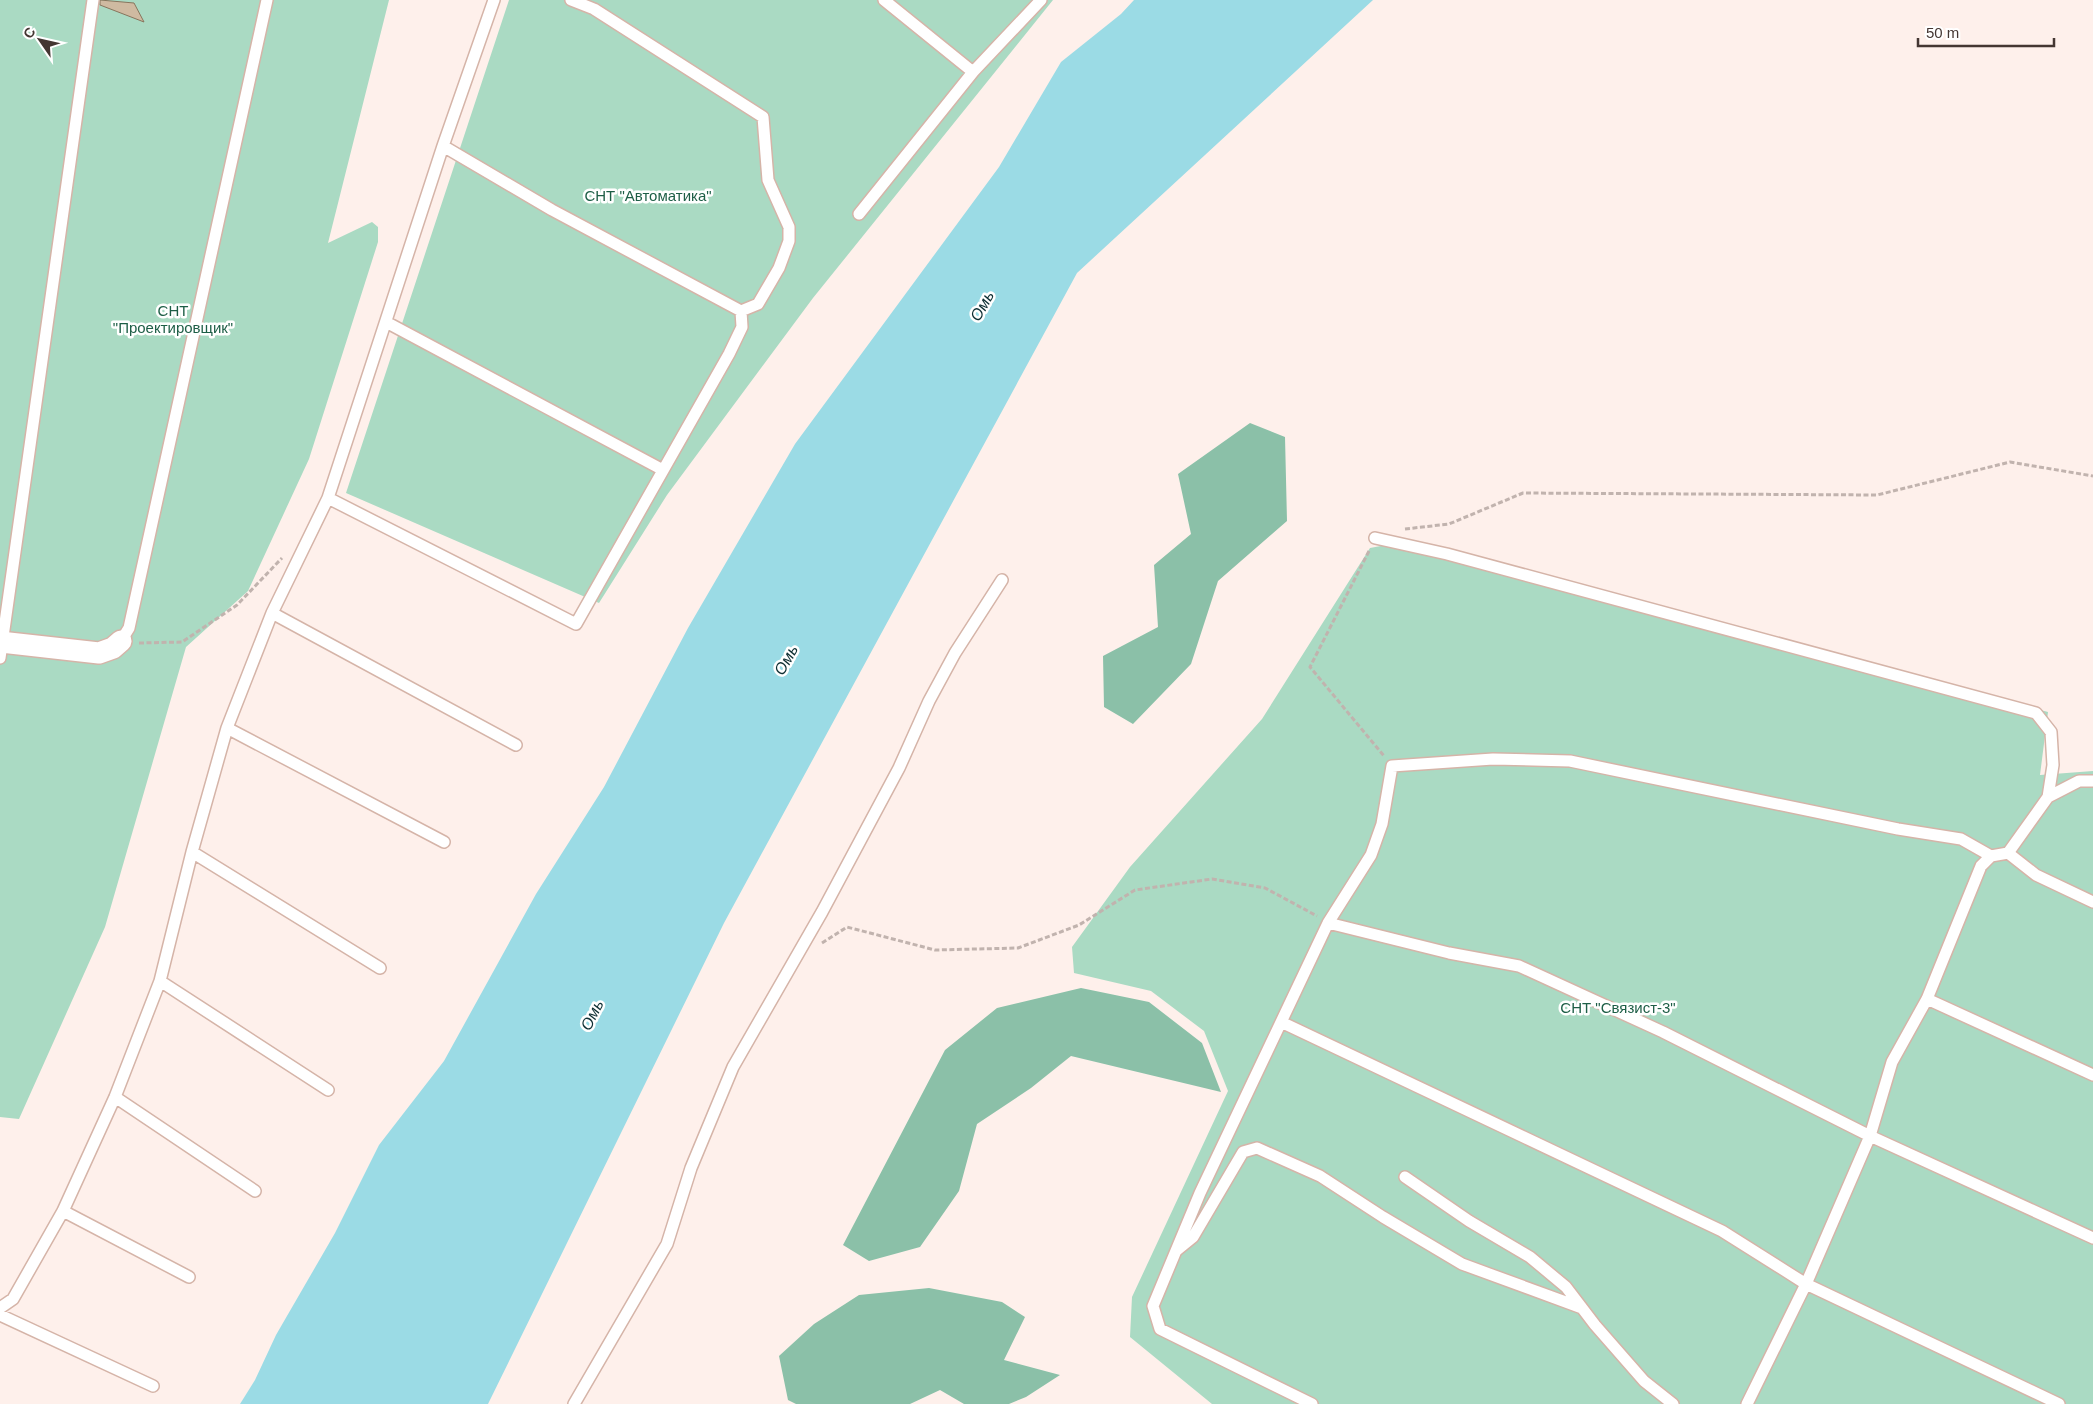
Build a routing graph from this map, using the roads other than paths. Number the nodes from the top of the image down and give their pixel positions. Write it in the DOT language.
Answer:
graph roads {
  1 [pos="94,0"];
  2 [pos="267,0"];
  3 [pos="494,0"];
  4 [pos="571,0"];
  5 [pos="884,0"];
  6 [pos="1040,0"];
  7 [pos="974,72"];
  8 [pos="443,146"];
  9 [pos="859,214"];
  10 [pos="741,311"];
  11 [pos="386,322"];
  12 [pos="663,470"];
  13 [pos="328,498"];
  14 [pos="1375,538"];
  15 [pos="1002,580"];
  16 [pos="272,613"];
  17 [pos="121,641"];
  18 [pos="1,647"];
  19 [pos="227,728"];
  20 [pos="516,745"];
  21 [pos="2093,781"];
  22 [pos="2048,797"];
  23 [pos="444,842"];
  24 [pos="192,852"];
  25 [pos="2008,853"];
  26 [pos="1991,856"];
  27 [pos="2093,902"];
  28 [pos="1328,923"];
  29 [pos="380,968"];
  30 [pos="160,982"];
  31 [pos="1927,999"];
  32 [pos="1281,1022"];
  33 [pos="2093,1074"];
  34 [pos="328,1090"];
  35 [pos="115,1097"];
  36 [pos="1870,1136"];
  37 [pos="1405,1177"];
  38 [pos="255,1191"];
  39 [pos="63,1211"];
  40 [pos="2093,1238"];
  41 [pos="1176,1251"];
  42 [pos="189,1277"];
  43 [pos="1806,1284"];
  44 [pos="0,1308"];
  45 [pos="1582,1308"];
  46 [pos="0,1316"];
  47 [pos="153,1386"];
  48 [pos="574,1404"];
  49 [pos="1312,1404"];
  50 [pos="1673,1404"];
  51 [pos="1746,1404"];
  52 [pos="2059,1404"];
  1 -- 18 [label="lane"];
  2 -- 17 [label="lane"];
  3 -- 8 [label="lane"];
  4 -- 10 [label="lane"];
  5 -- 7 [label="lane"];
  6 -- 7 [label="lane"];
  7 -- 9 [label="lane"];
  8 -- 10 [label="lane"];
  8 -- 11 [label="lane"];
  10 -- 12 [label="lane"];
  11 -- 12 [label="lane"];
  11 -- 13 [label="lane"];
  12 -- 13 [label="lane"];
  13 -- 16 [label="lane"];
  14 -- 22 [label="lane"];
  15 -- 48 [label="lane"];
  16 -- 19 [label="lane"];
  16 -- 20 [label="lane"];
  17 -- 18 [label="street"];
  19 -- 23 [label="lane"];
  19 -- 24 [label="lane"];
  21 -- 22 [label="lane"];
  22 -- 25 [label="lane"];
  24 -- 29 [label="lane"];
  24 -- 30 [label="lane"];
  25 -- 26 [label="lane"];
  25 -- 27 [label="lane"];
  26 -- 28 [label="lane"];
  26 -- 31 [label="lane"];
  28 -- 32 [label="lane"];
  28 -- 36 [label="lane"];
  30 -- 34 [label="lane"];
  30 -- 35 [label="lane"];
  31 -- 33 [label="lane"];
  31 -- 36 [label="lane"];
  32 -- 41 [label="lane"];
  32 -- 43 [label="lane"];
  35 -- 38 [label="lane"];
  35 -- 39 [label="lane"];
  36 -- 40 [label="lane"];
  36 -- 43 [label="lane"];
  37 -- 45 [label="lane"];
  39 -- 42 [label="lane"];
  39 -- 44 [label="lane"];
  41 -- 45 [label="lane"];
  41 -- 49 [label="lane"];
  43 -- 51 [label="lane"];
  43 -- 52 [label="lane"];
  45 -- 50 [label="lane"];
  46 -- 47 [label="lane"];
}
